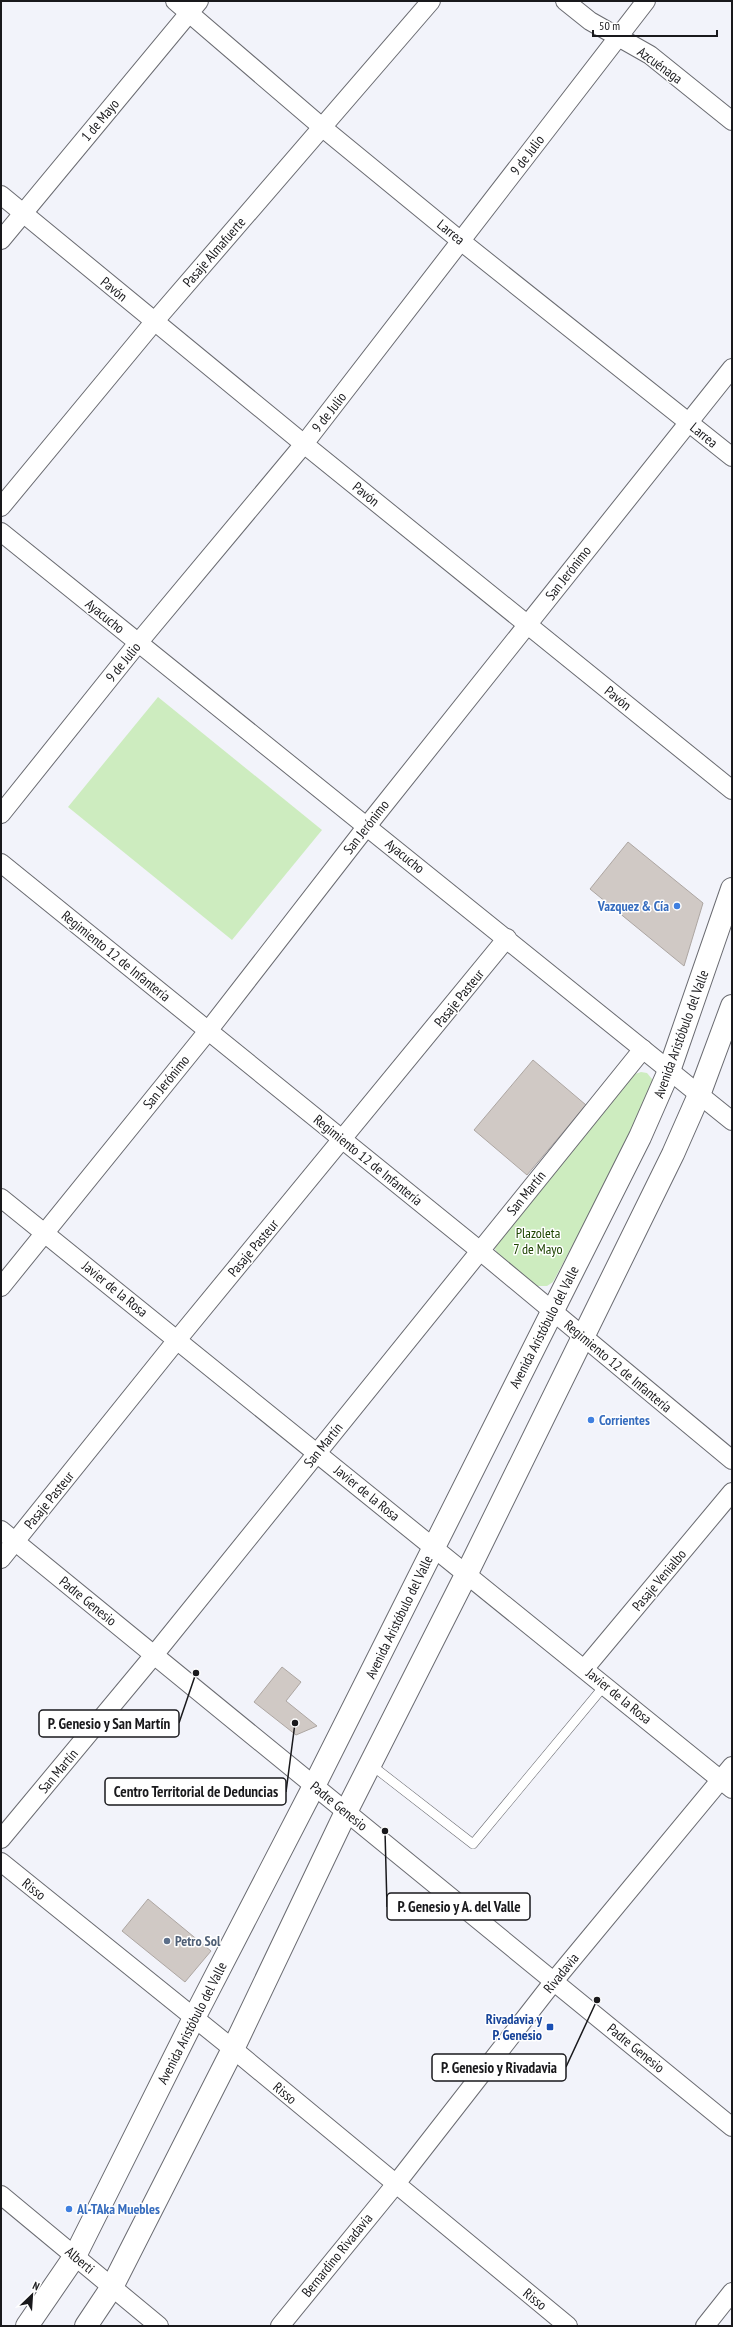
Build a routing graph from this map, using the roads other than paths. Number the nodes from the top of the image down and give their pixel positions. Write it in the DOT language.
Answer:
graph roads {
  1 [pos="175,1"];
  2 [pos="431,1"];
  3 [pos="565,1"];
  4 [pos="646,1"];
  5 [pos="194,7"];
  6 [pos="616,37"];
  7 [pos="732,121"];
  8 [pos="323,128"];
  9 [pos="1,195"];
  10 [pos="22,214"];
  11 [pos="1,240"];
  12 [pos="462,242"];
  13 [pos="154,322"];
  14 [pos="732,368"];
  15 [pos="688,422"];
  16 [pos="304,444"];
  17 [pos="732,457"];
  18 [pos="1,507"];
  19 [pos="1,532"];
  20 [pos="527,625"];
  21 [pos="138,643"];
  22 [pos="732,790"];
  23 [pos="1,814"];
  24 [pos="368,826"];
  25 [pos="1,863"];
  26 [pos="732,889"];
  27 [pos="507,938"];
  28 [pos="732,1006"];
  29 [pos="208,1031"];
  30 [pos="643,1049"];
  31 [pos="669,1071"];
  32 [pos="699,1095"];
  33 [pos="732,1122"];
  34 [pos="343,1140"];
  35 [pos="1,1198"];
  36 [pos="45,1233"];
  37 [pos="479,1250"];
  38 [pos="1,1287"];
  39 [pos="552,1311"];
  40 [pos="584,1337"];
  41 [pos="177,1340"];
  42 [pos="317,1453"];
  43 [pos="732,1460"];
  44 [pos="732,1492"];
  45 [pos="1,1530"];
  46 [pos="15,1542"];
  47 [pos="434,1547"];
  48 [pos="1,1559"];
  49 [pos="467,1573"];
  50 [pos="154,1655"];
  51 [pos="585,1668"];
  52 [pos="605,1685"];
  53 [pos="370,1764"];
  54 [pos="728,1778"];
  55 [pos="314,1786"];
  56 [pos="346,1812"];
  57 [pos="1,1839"];
  58 [pos="1,1862"];
  59 [pos="554,1981"];
  60 [pos="194,2018"];
  61 [pos="233,2049"];
  62 [pos="732,2127"];
  63 [pos="395,2184"];
  64 [pos="1,2195"];
  65 [pos="75,2256"];
  66 [pos="112,2287"];
  67 [pos="732,2292"];
  68 [pos="27,2326"];
  69 [pos="86,2326"];
  70 [pos="159,2326"];
  71 [pos="280,2326"];
  72 [pos="568,2326"];
  73 [pos="705,2326"];
  1 -- 5 [label="street, Larrea"];
  2 -- 8 [label="street, Pasaje Almafuerte"];
  3 -- 6 [label="street, Azcuénaga"];
  4 -- 6 [label="street, 9 de Julio"];
  5 -- 8 [label="street, Larrea"];
  5 -- 10 [label="street, 1 de Mayo"];
  6 -- 7 [label="street, Azcuénaga"];
  6 -- 12 [label="street, 9 de Julio"];
  8 -- 12 [label="street, Larrea"];
  8 -- 13 [label="street, Pasaje Almafuerte"];
  9 -- 10 [label="street, Pavón"];
  10 -- 11 [label="street, 1 de Mayo"];
  10 -- 13 [label="street, Pavón"];
  12 -- 15 [label="street, Larrea"];
  12 -- 16 [label="street, 9 de Julio"];
  13 -- 16 [label="street, Pavón"];
  13 -- 18 [label="street, Pasaje Almafuerte"];
  14 -- 15 [label="street, San Jerónimo"];
  15 -- 17 [label="street, Larrea"];
  15 -- 20 [label="street, San Jerónimo"];
  16 -- 20 [label="street, Pavón"];
  16 -- 21 [label="street, 9 de Julio"];
  19 -- 21 [label="street, Ayacucho"];
  20 -- 22 [label="street, Pavón"];
  20 -- 24 [label="street, San Jerónimo"];
  21 -- 23 [label="street, 9 de Julio"];
  21 -- 24 [label="street, Ayacucho"];
  24 -- 27 [label="street, Ayacucho"];
  24 -- 29 [label="street, San Jerónimo"];
  25 -- 29 [label="street, Regimiento 12 de Infantería"];
  26 -- 31 [label="main road, Avenida Aristóbulo del Valle"];
  27 -- 30 [label="street, Ayacucho"];
  27 -- 34 [label="street, Pasaje Pasteur"];
  28 -- 32 [label="main road"];
  29 -- 34 [label="street, Regimiento 12 de Infantería"];
  29 -- 36 [label="street, San Jerónimo"];
  30 -- 31 [label="street, Ayacucho"];
  30 -- 37 [label="street, San Martín"];
  31 -- 32 [label="street, Ayacucho"];
  31 -- 39 [label="main road, Avenida Aristóbulo del Valle"];
  32 -- 33 [label="street, Ayacucho"];
  32 -- 40 [label="main road"];
  34 -- 37 [label="street, Regimiento 12 de Infantería"];
  34 -- 41 [label="street, Pasaje Pasteur"];
  35 -- 36 [label="street, Javier de la Rosa"];
  36 -- 38 [label="street, San Jerónimo"];
  36 -- 41 [label="street, Javier de la Rosa"];
  37 -- 39 [label="street, Regimiento 12 de Infantería"];
  37 -- 42 [label="street, San Martín"];
  39 -- 40 [label="street, Regimiento 12 de Infantería"];
  39 -- 47 [label="main road, Avenida Aristóbulo del Valle"];
  40 -- 43 [label="street, Regimiento 12 de Infantería"];
  40 -- 49 [label="main road"];
  41 -- 42 [label="street, Javier de la Rosa"];
  41 -- 46 [label="street, Pasaje Pasteur"];
  42 -- 47 [label="street, Javier de la Rosa"];
  42 -- 50 [label="street, San Martín"];
  44 -- 51 [label="street, Pasaje Venialbo"];
  45 -- 46 [label="street, Padre Genesio"];
  46 -- 48 [label="street, Pasaje Pasteur"];
  46 -- 50 [label="street, Padre Genesio"];
  47 -- 49 [label="street, Javier de la Rosa"];
  47 -- 55 [label="main road, Avenida Aristóbulo del Valle"];
  49 -- 51 [label="street, Javier de la Rosa"];
  49 -- 53 [label="main road"];
  50 -- 55 [label="street, Padre Genesio"];
  50 -- 57 [label="street, San Martín"];
  51 -- 52 [label="street, Javier de la Rosa"];
  52 -- 53 [label="lane"];
  52 -- 54 [label="street, Javier de la Rosa"];
  53 -- 56 [label="main road"];
  54 -- 59 [label="street, Rivadavia"];
  55 -- 56 [label="street, Padre Genesio"];
  55 -- 60 [label="main road, Avenida Aristóbulo del Valle"];
  56 -- 59 [label="street, Padre Genesio"];
  56 -- 61 [label="main road"];
  58 -- 60 [label="street, Risso"];
  59 -- 62 [label="street, Padre Genesio"];
  59 -- 63 [label="street, Rivadavia"];
  60 -- 61 [label="street, Risso"];
  60 -- 65 [label="main road, Avenida Aristóbulo del Valle"];
  61 -- 63 [label="street, Risso"];
  61 -- 66 [label="main road"];
  63 -- 71 [label="street, Bernardino Rivadavia"];
  63 -- 72 [label="street, Risso"];
  64 -- 65 [label="street, Alberti"];
  65 -- 66 [label="street, Alberti"];
  65 -- 68 [label="main road, Avenida Aristóbulo del Valle"];
  66 -- 69 [label="main road"];
  66 -- 70 [label="street, Alberti"];
  67 -- 73 [label="street"];
}
